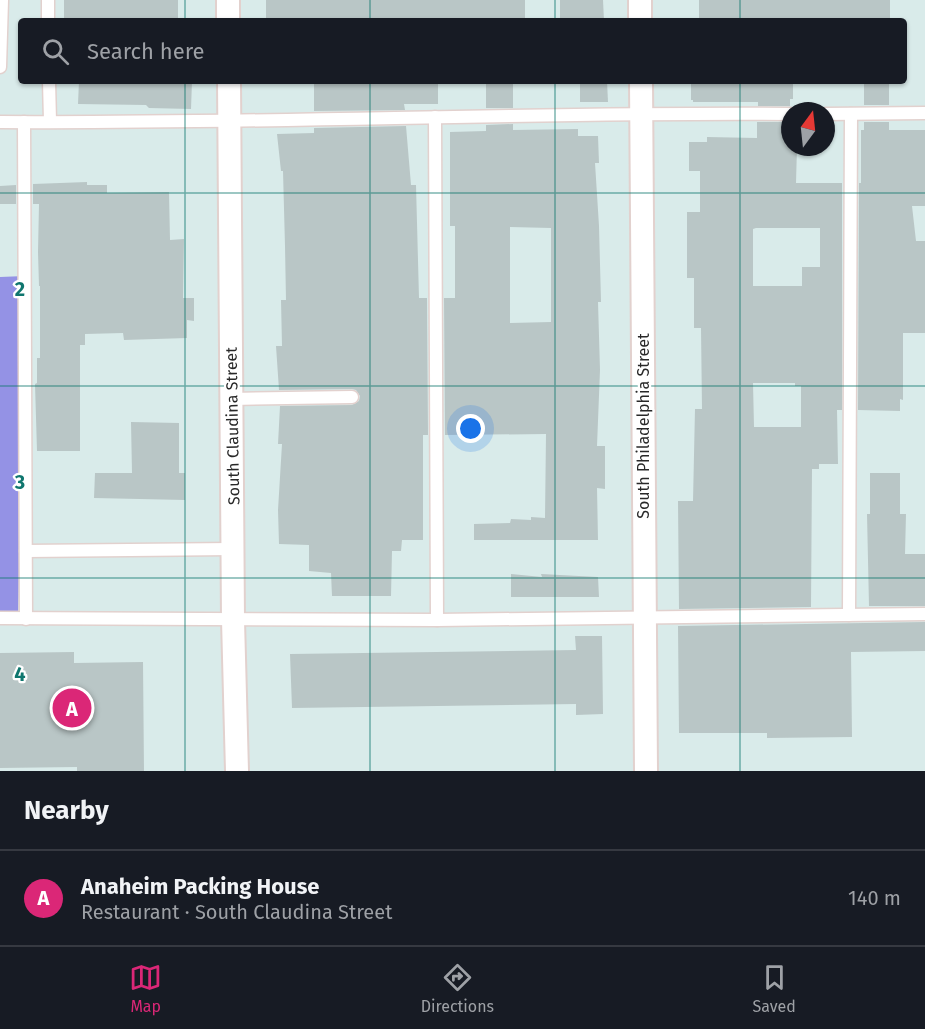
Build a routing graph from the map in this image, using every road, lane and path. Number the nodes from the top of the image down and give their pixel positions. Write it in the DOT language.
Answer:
graph roads {
  1 [pos="2,0"];
  2 [pos="48,0"];
  3 [pos="228,0"];
  4 [pos="640,0"];
  5 [pos="48,18"];
  6 [pos="228,18"];
  7 [pos="640,18"];
  8 [pos="0,67"];
  9 [pos="50,84"];
  10 [pos="229,84"];
  11 [pos="641,84"];
  12 [pos="641,113"];
  13 [pos="925,113"];
  14 [pos="781,114"];
  15 [pos="835,114"];
  16 [pos="851,114"];
  17 [pos="435,117"];
  18 [pos="230,121"];
  19 [pos="0,122"];
  20 [pos="24,122"];
  21 [pos="50,122"];
  22 [pos="352,398"];
  23 [pos="231,399"];
  24 [pos="233,549"];
  25 [pos="26,551"];
  26 [pos="925,614"];
  27 [pos="849,615"];
  28 [pos="0,618"];
  29 [pos="645,618"];
  30 [pos="26,619"];
  31 [pos="233,620"];
  32 [pos="437,620"];
  33 [pos="237,771"];
  34 [pos="646,771"];
  1 -- 8 [label="lane"];
  2 -- 5 [label="lane"];
  3 -- 6 [label="street"];
  4 -- 7 [label="street"];
  9 -- 21 [label="lane"];
  10 -- 18 [label="street, South Claudina Street"];
  11 -- 12 [label="street, South Philadelphia Street"];
  12 -- 14 [label="lane"];
  12 -- 17 [label="lane"];
  12 -- 29 [label="street, South Philadelphia Street"];
  13 -- 16 [label="lane"];
  15 -- 16 [label="lane"];
  16 -- 27 [label="lane"];
  17 -- 18 [label="lane"];
  17 -- 32 [label="lane"];
  18 -- 21 [label="lane"];
  18 -- 23 [label="street, South Claudina Street"];
  19 -- 20 [label="lane"];
  20 -- 21 [label="lane"];
  20 -- 25 [label="lane"];
  22 -- 23 [label="lane"];
  23 -- 24 [label="street, South Claudina Street"];
  24 -- 25 [label="lane"];
  24 -- 31 [label="street, South Claudina Street"];
  25 -- 30 [label="lane"];
  26 -- 27 [label="lane"];
  27 -- 29 [label="lane"];
  28 -- 30 [label="lane"];
  29 -- 32 [label="lane"];
  29 -- 34 [label="street, South Philadelphia Street"];
  30 -- 31 [label="lane"];
  31 -- 32 [label="lane"];
  31 -- 33 [label="street, South Claudina Street"];
}
